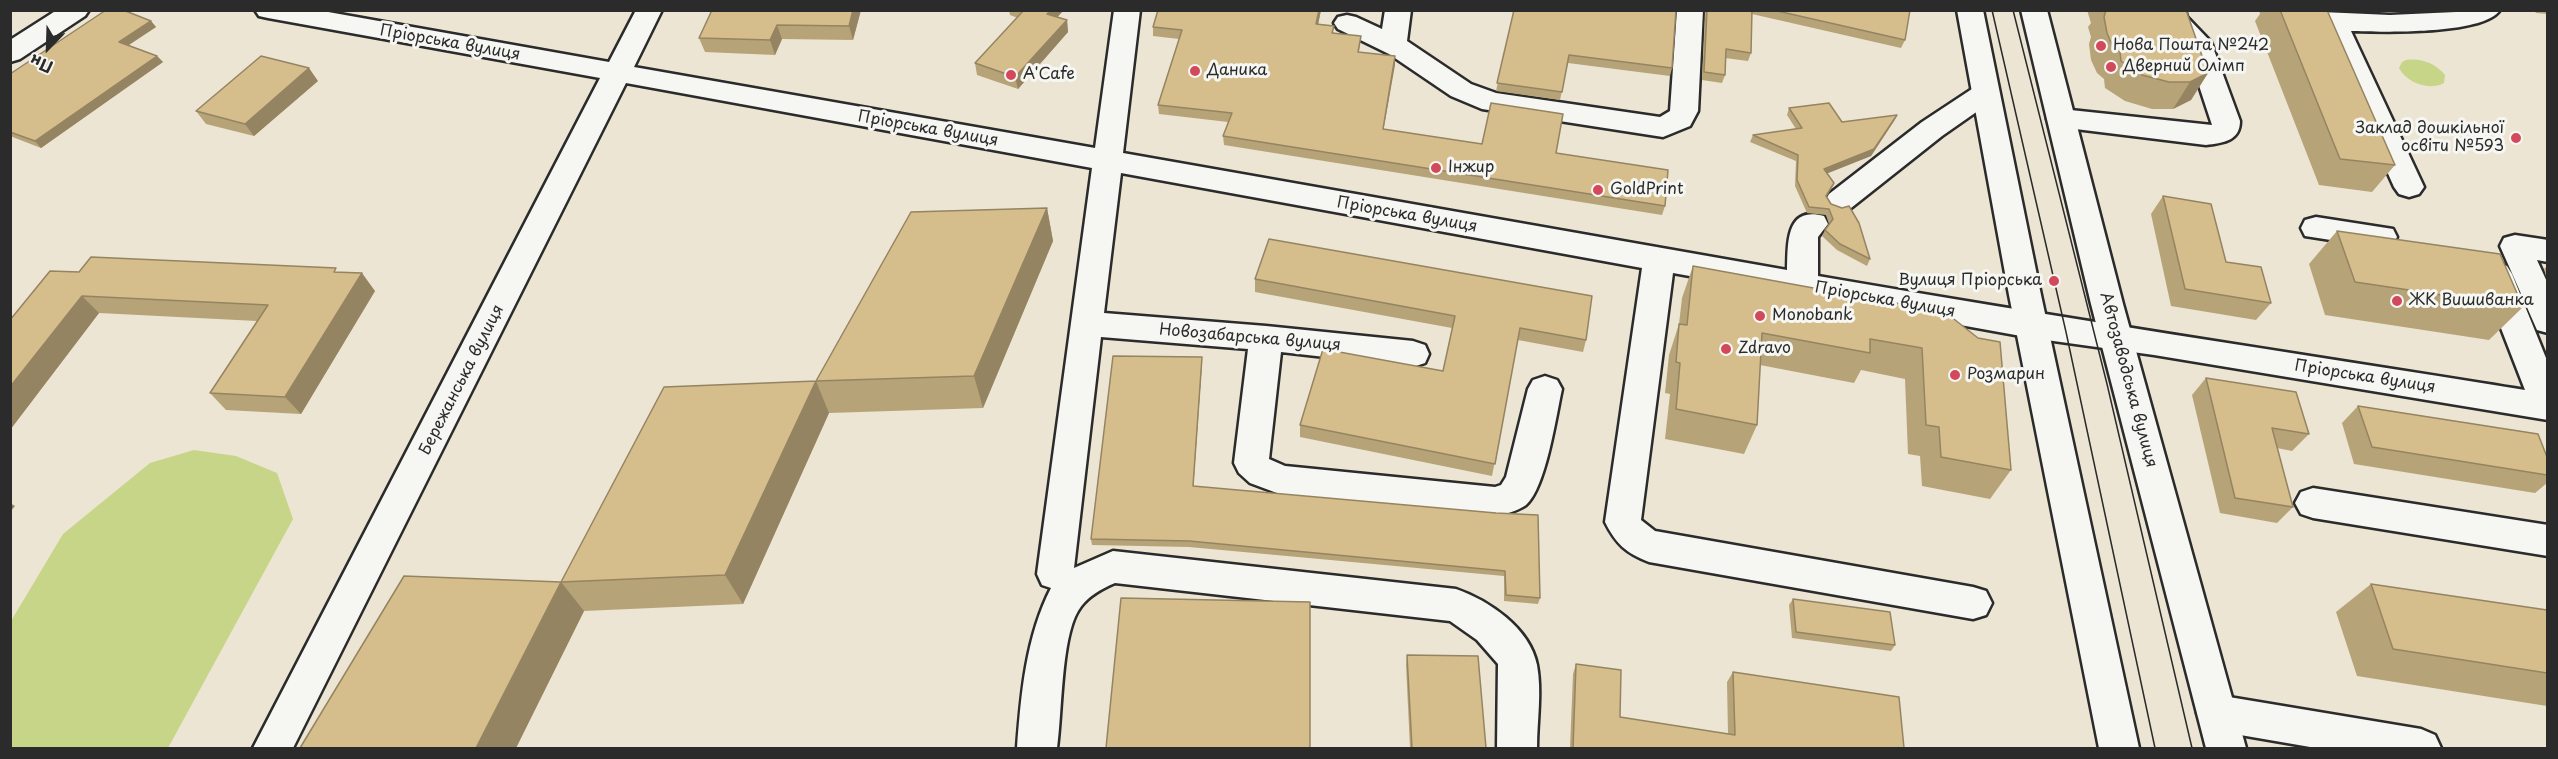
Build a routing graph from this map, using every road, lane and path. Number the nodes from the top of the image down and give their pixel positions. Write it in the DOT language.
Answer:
graph roads {
  1 [pos="76,10"];
  2 [pos="268,10"];
  3 [pos="649,10"];
  4 [pos="1127,10"];
  5 [pos="1398,10"];
  6 [pos="1690,10"];
  7 [pos="1970,10"];
  8 [pos="2034,10"];
  9 [pos="2172,10"];
  10 [pos="2289,10"];
  11 [pos="2487,10"];
  12 [pos="2442,15"];
  13 [pos="2332,21"];
  14 [pos="1347,23"];
  15 [pos="1393,45"];
  16 [pos="10,53"];
  17 [pos="618,74"];
  18 [pos="1985,93"];
  19 [pos="2061,119"];
  20 [pos="1107,161"];
  21 [pos="2409,187"];
  22 [pos="1840,201"];
  23 [pos="1813,224"];
  24 [pos="2316,228"];
  25 [pos="2408,241"];
  26 [pos="2476,251"];
  27 [pos="2547,251"];
  28 [pos="1659,260"];
  29 [pos="1803,285"];
  30 [pos="2547,321"];
  31 [pos="1086,324"];
  32 [pos="2032,326"];
  33 [pos="2116,337"];
  34 [pos="1266,338"];
  35 [pos="1413,354"];
  36 [pos="1545,389"];
  37 [pos="2547,406"];
  38 [pos="2313,503"];
  39 [pos="2547,541"];
  40 [pos="1055,574"];
  41 [pos="1973,603"];
  42 [pos="2221,731"];
  43 [pos="273,748"];
  44 [pos="1037,748"];
  45 [pos="1517,748"];
  46 [pos="2119,748"];
  47 [pos="2421,748"];
  1 -- 16 [label="street"];
  2 -- 17 [label="street, Пріорська вулиця"];
  3 -- 17 [label="street, Бережанська вулиця"];
  4 -- 20 [label="street"];
  5 -- 15 [label="street"];
  6 -- 15 [label="street"];
  7 -- 18 [label="street"];
  8 -- 19 [label="street, Автозаводська вулиця"];
  9 -- 19 [label="street"];
  10 -- 13 [label="street"];
  11 -- 12 [label="street"];
  12 -- 13 [label="street"];
  13 -- 21 [label="street"];
  14 -- 15 [label="street"];
  17 -- 20 [label="street, Пріорська вулиця"];
  17 -- 43 [label="street, Бережанська вулиця"];
  18 -- 22 [label="street"];
  18 -- 32 [label="street"];
  19 -- 33 [label="street, Автозаводська вулиця"];
  20 -- 28 [label="street, Пріорська вулиця"];
  20 -- 31 [label="street"];
  23 -- 29 [label="street"];
  24 -- 25 [label="street"];
  26 -- 37 [label="street"];
  27 -- 30 [label="street"];
  28 -- 29 [label="street, Пріорська вулиця"];
  28 -- 41 [label="street"];
  29 -- 32 [label="street, Пріорська вулиця"];
  31 -- 34 [label="street, Новозабарська вулиця"];
  31 -- 40 [label="street"];
  32 -- 33 [label="street, Пріорська вулиця"];
  32 -- 46 [label="street"];
  33 -- 37 [label="street, Пріорська вулиця"];
  33 -- 42 [label="street, Автозаводська вулиця"];
  34 -- 35 [label="street, Новозабарська вулиця"];
  34 -- 36 [label="street"];
  38 -- 39 [label="street"];
  42 -- 47 [label="street"];
  44 -- 45 [label="street"];
}
